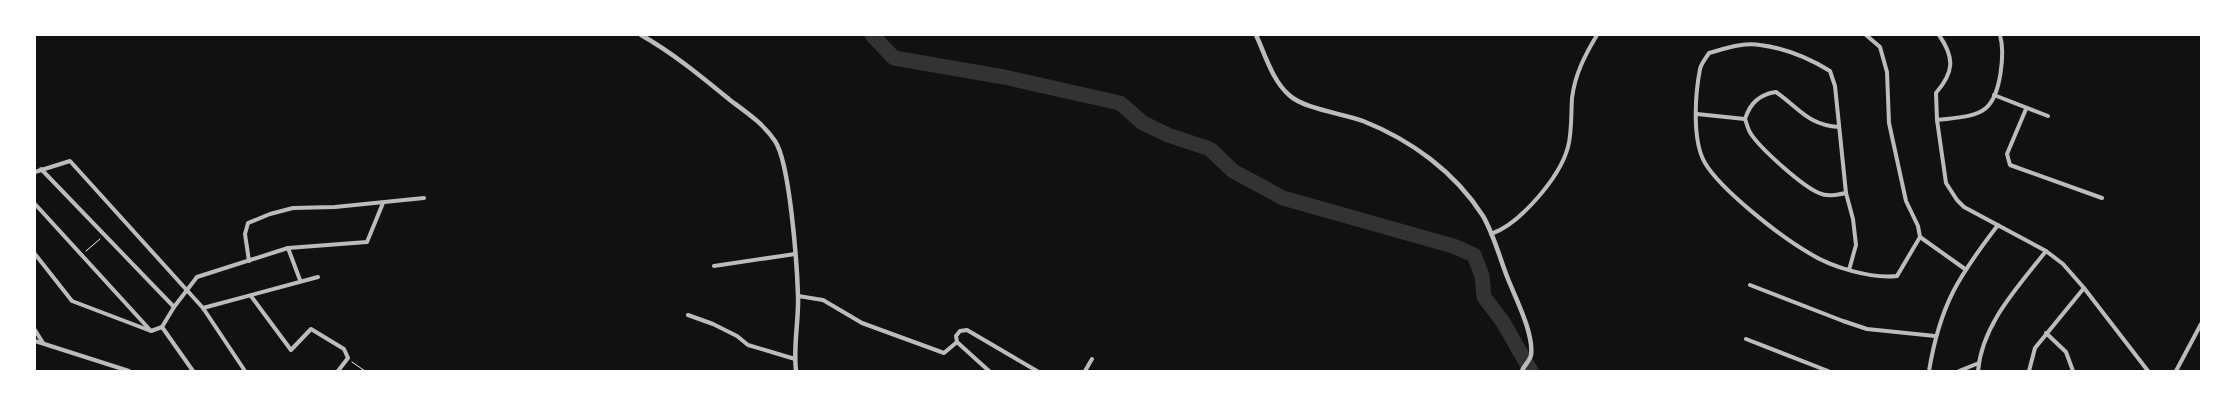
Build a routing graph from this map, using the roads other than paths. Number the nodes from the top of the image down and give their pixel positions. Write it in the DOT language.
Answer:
graph roads {
  1 [pos="641,35"];
  2 [pos="1256,35"];
  3 [pos="1597,35"];
  4 [pos="1866,35"];
  5 [pos="1939,35"];
  6 [pos="2000,35"];
  7 [pos="1994,95"];
  8 [pos="2026,109"];
  9 [pos="1696,114"];
  10 [pos="2048,116"];
  11 [pos="1745,120"];
  12 [pos="1937,120"];
  13 [pos="1839,128"];
  14 [pos="41,169"];
  15 [pos="35,172"];
  16 [pos="1846,193"];
  17 [pos="424,198"];
  18 [pos="2102,198"];
  19 [pos="383,203"];
  20 [pos="35,204"];
  21 [pos="1998,225"];
  22 [pos="1492,234"];
  23 [pos="1920,237"];
  24 [pos="288,248"];
  25 [pos="2046,251"];
  26 [pos="35,254"];
  27 [pos="795,254"];
  28 [pos="249,261"];
  29 [pos="714,266"];
  30 [pos="1964,269"];
  31 [pos="1849,270"];
  32 [pos="318,277"];
  33 [pos="300,280"];
  34 [pos="1750,285"];
  35 [pos="2084,288"];
  36 [pos="187,292"];
  37 [pos="251,296"];
  38 [pos="798,296"];
  39 [pos="174,307"];
  40 [pos="203,308"];
  41 [pos="688,315"];
  42 [pos="2201,324"];
  43 [pos="162,327"];
  44 [pos="35,330"];
  45 [pos="151,331"];
  46 [pos="2046,333"];
  47 [pos="1935,336"];
  48 [pos="1746,339"];
  49 [pos="35,341"];
  50 [pos="957,342"];
  51 [pos="43,343"];
  52 [pos="794,359"];
  53 [pos="1092,359"];
  54 [pos="1979,363"];
  55 [pos="1522,370"];
  56 [pos="129,371"];
  57 [pos="193,371"];
  58 [pos="245,371"];
  59 [pos="338,371"];
  60 [pos="796,371"];
  61 [pos="989,371"];
  62 [pos="1037,371"];
  63 [pos="1086,371"];
  64 [pos="1828,371"];
  65 [pos="1929,371"];
  66 [pos="1959,371"];
  67 [pos="1978,371"];
  68 [pos="2029,371"];
  69 [pos="2073,371"];
  70 [pos="2148,371"];
  71 [pos="2176,371"];
  1 -- 27 [label="street"];
  2 -- 22 [label="street"];
  3 -- 22 [label="street"];
  4 -- 23 [label="street"];
  5 -- 12 [label="street"];
  6 -- 7 [label="street"];
  7 -- 8 [label="street"];
  7 -- 12 [label="street"];
  8 -- 10 [label="street"];
  8 -- 18 [label="street"];
  9 -- 11 [label="street"];
  9 -- 13 [label="street"];
  9 -- 31 [label="street"];
  11 -- 13 [label="street"];
  11 -- 16 [label="street"];
  12 -- 21 [label="street"];
  13 -- 16 [label="street"];
  14 -- 15 [label="street"];
  14 -- 36 [label="street"];
  14 -- 39 [label="street"];
  16 -- 31 [label="street"];
  17 -- 19 [label="street"];
  19 -- 24 [label="street"];
  19 -- 28 [label="street"];
  20 -- 45 [label="street"];
  21 -- 25 [label="street"];
  21 -- 30 [label="street"];
  22 -- 55 [label="street"];
  23 -- 30 [label="street"];
  23 -- 31 [label="street"];
  24 -- 28 [label="street"];
  24 -- 33 [label="street"];
  25 -- 35 [label="street"];
  25 -- 54 [label="street"];
  26 -- 45 [label="street"];
  27 -- 29 [label="street"];
  27 -- 38 [label="street"];
  28 -- 36 [label="street"];
  30 -- 47 [label="street"];
  32 -- 33 [label="street"];
  33 -- 37 [label="street"];
  34 -- 47 [label="street"];
  35 -- 46 [label="street"];
  35 -- 70 [label="street"];
  36 -- 39 [label="street"];
  36 -- 40 [label="street"];
  37 -- 40 [label="street"];
  37 -- 59 [label="street"];
  38 -- 50 [label="street"];
  38 -- 52 [label="street"];
  39 -- 43 [label="street"];
  40 -- 58 [label="street"];
  41 -- 52 [label="street"];
  42 -- 71 [label="street"];
  43 -- 45 [label="street"];
  43 -- 57 [label="street"];
  44 -- 51 [label="street"];
  46 -- 68 [label="street"];
  46 -- 69 [label="street"];
  47 -- 65 [label="street"];
  48 -- 64 [label="street"];
  49 -- 51 [label="street"];
  50 -- 61 [label="street"];
  50 -- 62 [label="street"];
  51 -- 56 [label="street"];
  52 -- 60 [label="street"];
  53 -- 63 [label="street"];
  54 -- 66 [label="street"];
  54 -- 67 [label="street"];
}
